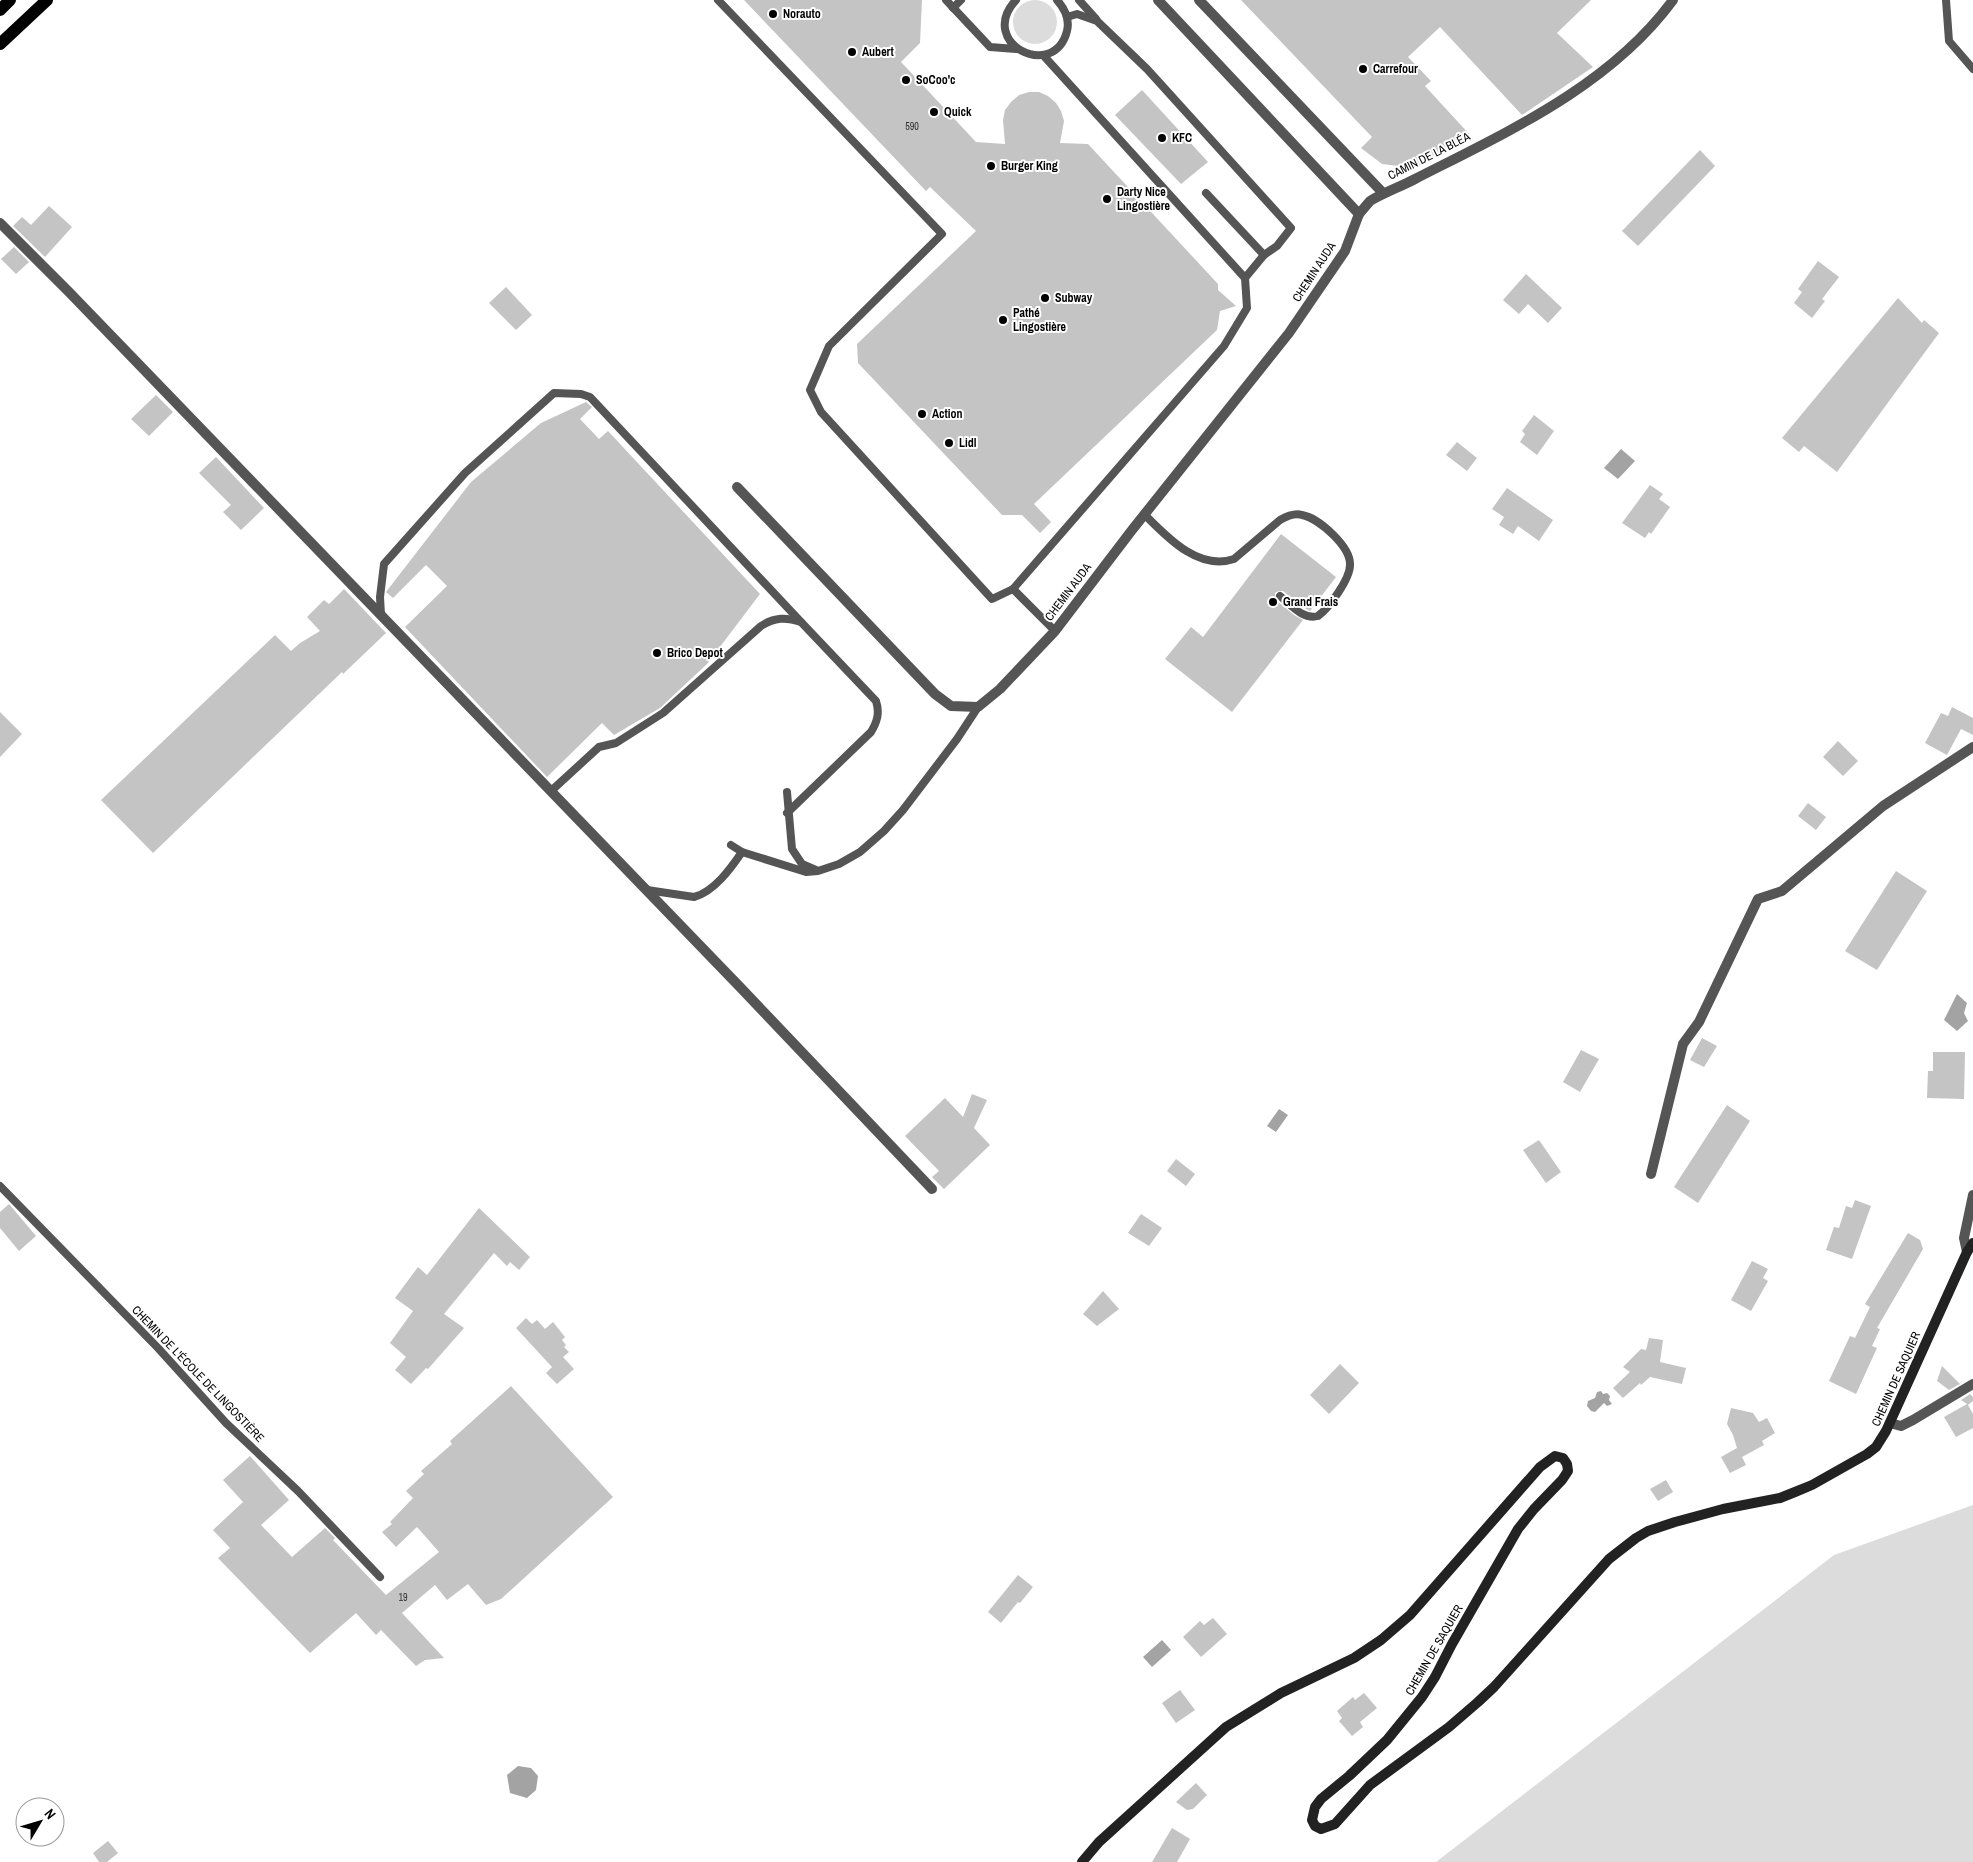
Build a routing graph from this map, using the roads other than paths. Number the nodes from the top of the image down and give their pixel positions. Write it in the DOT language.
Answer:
graph roads {
  1 [pos="10,0"];
  2 [pos="47,0"];
  3 [pos="718,0"];
  4 [pos="946,0"];
  5 [pos="961,0"];
  6 [pos="1016,0"];
  7 [pos="1057,0"];
  8 [pos="1079,0"];
  9 [pos="1158,0"];
  10 [pos="1199,0"];
  11 [pos="1673,0"];
  12 [pos="1946,0"];
  13 [pos="953,8"];
  14 [pos="0,10"];
  15 [pos="1067,17"];
  16 [pos="1097,21"];
  17 [pos="0,44"];
  18 [pos="1016,49"];
  19 [pos="1042,55"];
  20 [pos="1973,69"];
  21 [pos="1206,193"];
  22 [pos="1383,193"];
  23 [pos="1359,214"];
  24 [pos="0,223"];
  25 [pos="1264,255"];
  26 [pos="1245,278"];
  27 [pos="738,487"];
  28 [pos="1144,514"];
  29 [pos="1014,589"];
  30 [pos="1280,596"];
  31 [pos="381,615"];
  32 [pos="802,622"];
  33 [pos="1054,631"];
  34 [pos="978,707"];
  35 [pos="1973,747"];
  36 [pos="551,791"];
  37 [pos="787,792"];
  38 [pos="787,813"];
  39 [pos="731,846"];
  40 [pos="742,852"];
  41 [pos="818,871"];
  42 [pos="647,890"];
  43 [pos="1651,1174"];
  44 [pos="0,1186"];
  45 [pos="932,1189"];
  46 [pos="1973,1195"];
  47 [pos="1973,1242"];
  48 [pos="1967,1252"];
  49 [pos="1973,1384"];
  50 [pos="1890,1423"];
  51 [pos="380,1577"];
  52 [pos="1082,1862"];
  1 -- 14 [label="main road"];
  2 -- 17 [label="main road"];
  3 -- 29 [label="lane"];
  4 -- 13 [label="lane"];
  5 -- 13 [label="lane"];
  6 -- 18 [label="lane"];
  7 -- 15 [label="lane"];
  8 -- 16 [label="lane"];
  9 -- 23 [label="street"];
  10 -- 22 [label="street, CAMIN DE LA BLÉA"];
  11 -- 22 [label="street, CAMIN DE LA BLÉA"];
  12 -- 20 [label="lane"];
  13 -- 18 [label="lane"];
  15 -- 16 [label="lane"];
  15 -- 19 [label="lane"];
  16 -- 25 [label="lane"];
  18 -- 19 [label="lane"];
  19 -- 26 [label="lane"];
  21 -- 25 [label="lane"];
  22 -- 23 [label="street"];
  23 -- 28 [label="street, CHEMIN AUDA"];
  24 -- 31 [label="street"];
  25 -- 26 [label="lane"];
  26 -- 29 [label="lane"];
  27 -- 34 [label="street"];
  28 -- 30 [label="lane"];
  28 -- 33 [label="street, CHEMIN AUDA"];
  29 -- 33 [label="lane"];
  31 -- 32 [label="lane"];
  31 -- 36 [label="street"];
  32 -- 36 [label="lane"];
  32 -- 38 [label="lane"];
  33 -- 34 [label="street, CHEMIN AUDA"];
  34 -- 41 [label="lane"];
  35 -- 43 [label="street"];
  36 -- 42 [label="street"];
  37 -- 38 [label="lane"];
  38 -- 41 [label="lane"];
  39 -- 40 [label="lane"];
  40 -- 41 [label="lane"];
  40 -- 42 [label="lane"];
  42 -- 45 [label="street"];
  44 -- 51 [label="lane, CHEMIN DE L'ÉCOLE DE LINGOSTIÈRE"];
  46 -- 48 [label="street"];
  47 -- 48 [label="street, CHEMIN DE SAQUIER"];
  48 -- 50 [label="street, CHEMIN DE SAQUIER"];
  49 -- 50 [label="street"];
  50 -- 52 [label="street, CHEMIN DE SAQUIER"];
}
